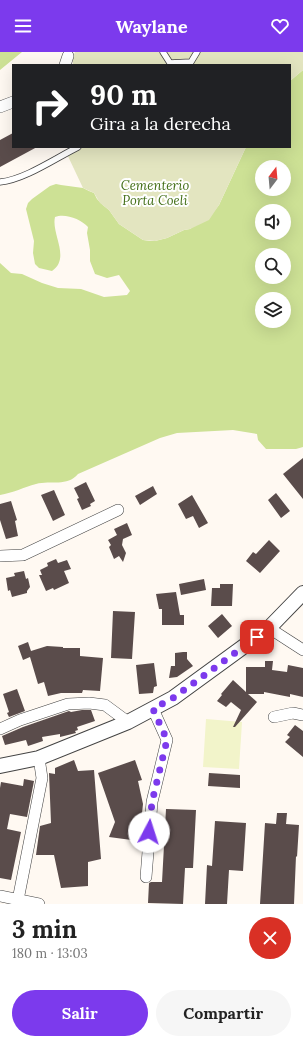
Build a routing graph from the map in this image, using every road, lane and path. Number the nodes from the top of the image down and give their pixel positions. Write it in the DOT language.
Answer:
graph roads {
  1 [pos="162,52"];
  2 [pos="197,52"];
  3 [pos="190,63"];
  4 [pos="12,102"];
  5 [pos="0,107"];
  6 [pos="76,148"];
  7 [pos="0,182"];
  8 [pos="118,510"];
  9 [pos="0,556"];
  10 [pos="301,596"];
  11 [pos="269,628"];
  12 [pos="303,650"];
  13 [pos="153,709"];
  14 [pos="303,715"];
  15 [pos="274,717"];
  16 [pos="128,722"];
  17 [pos="0,729"];
  18 [pos="39,758"];
  19 [pos="0,766"];
  20 [pos="146,877"];
  21 [pos="0,896"];
  22 [pos="18,900"];
  23 [pos="39,904"];
  1 -- 3 [label="lane"];
  2 -- 3 [label="lane"];
  4 -- 5 [label="street"];
  6 -- 7 [label="lane"];
  8 -- 9 [label="street"];
  10 -- 11 [label="street"];
  11 -- 12 [label="street"];
  11 -- 13 [label="street"];
  13 -- 16 [label="street"];
  13 -- 20 [label="street"];
  14 -- 15 [label="street"];
  16 -- 17 [label="street"];
  16 -- 18 [label="street"];
  18 -- 19 [label="street"];
  18 -- 22 [label="street"];
  21 -- 22 [label="street"];
  22 -- 23 [label="street"];
}
